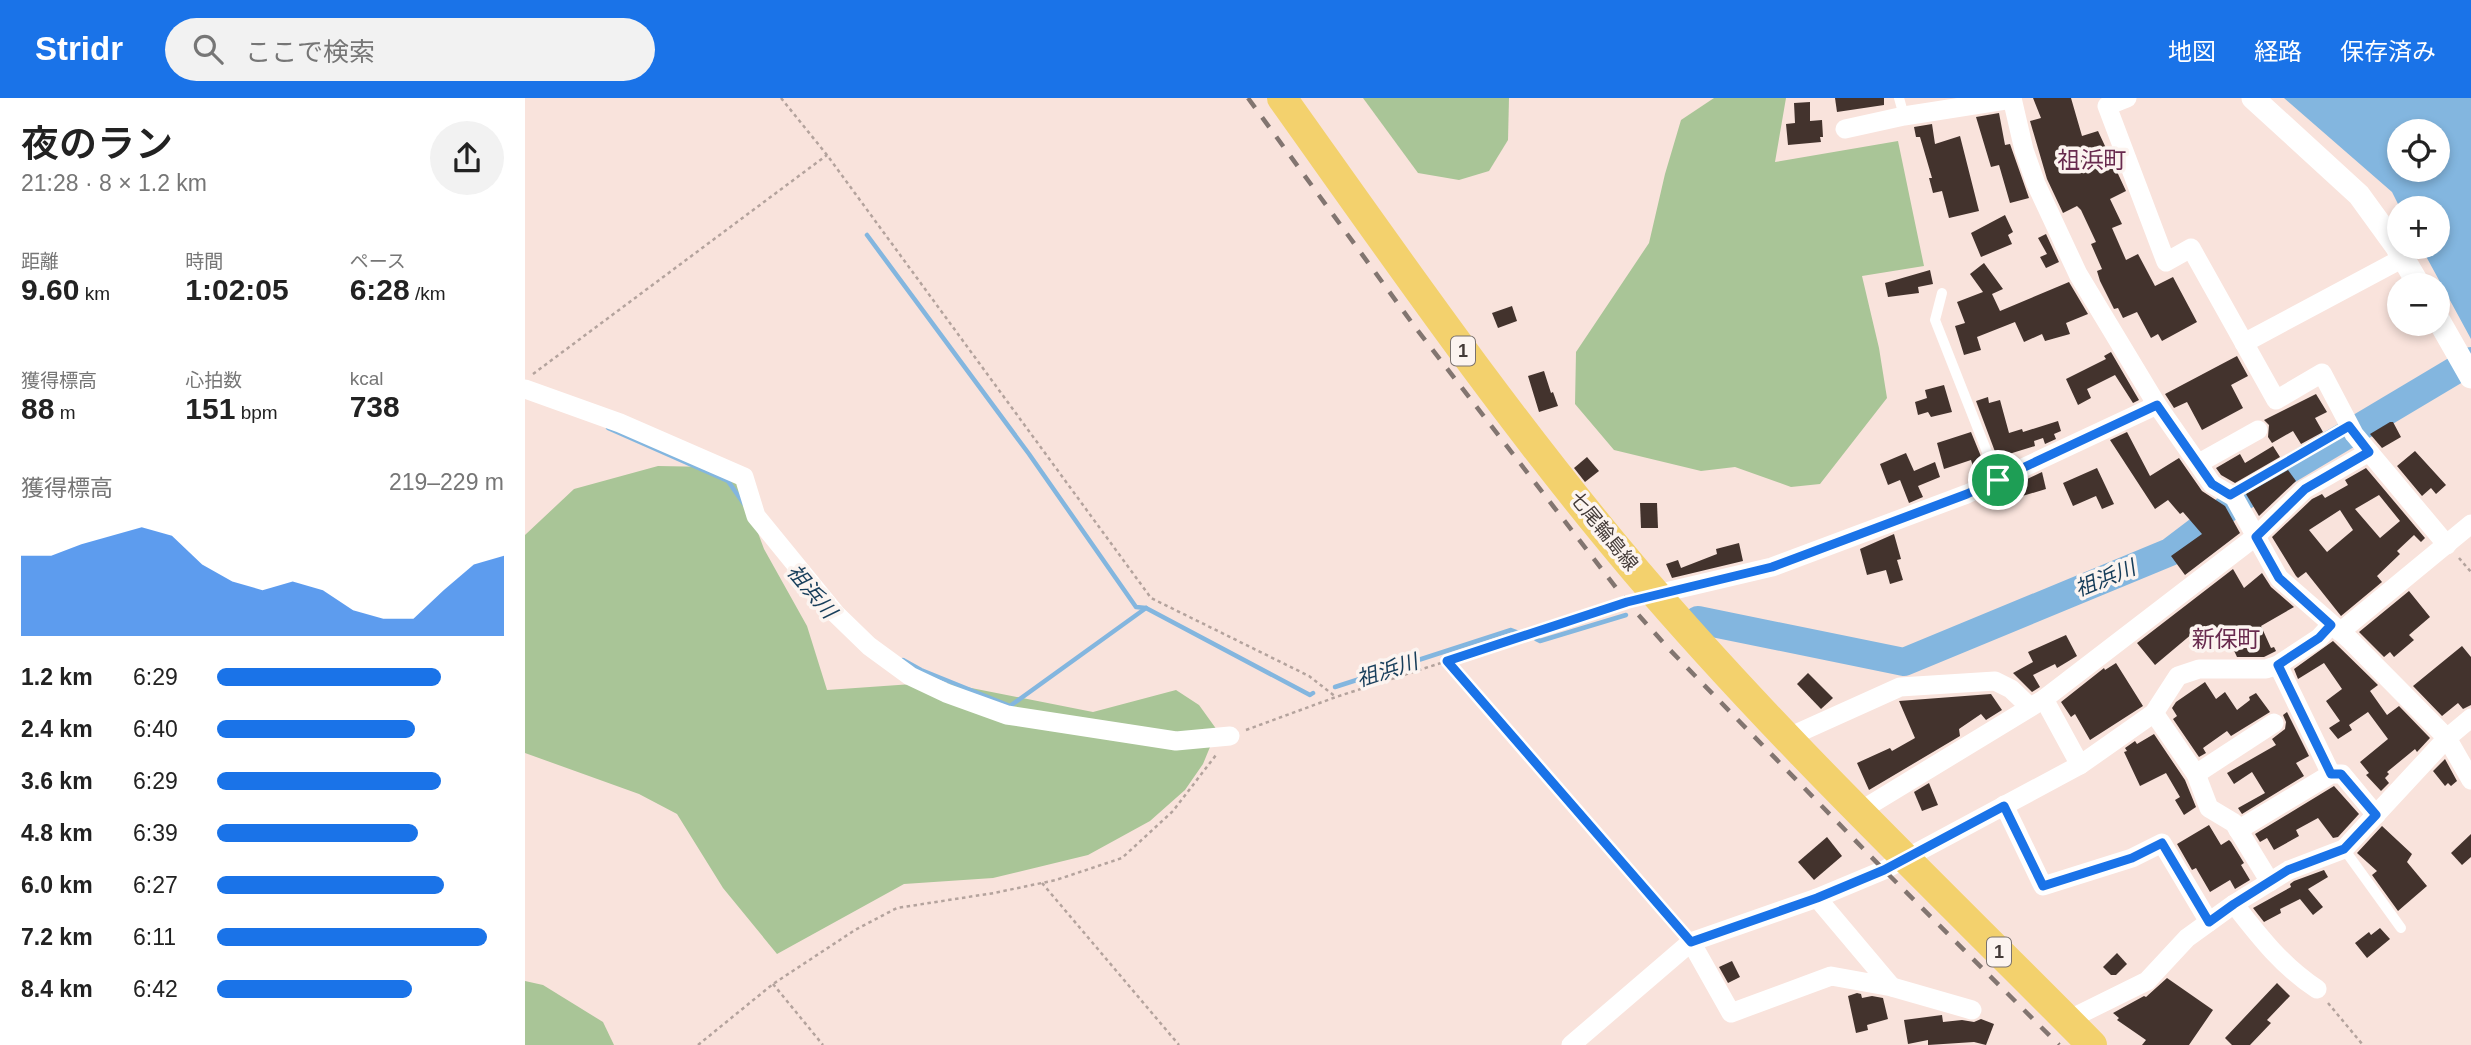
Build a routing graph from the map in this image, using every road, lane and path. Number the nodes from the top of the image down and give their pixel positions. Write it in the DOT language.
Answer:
graph roads {
  1 [pos="781,98"];
  2 [pos="1282,98"];
  3 [pos="2012,98"];
  4 [pos="2127,98"];
  5 [pos="2253,98"];
  6 [pos="1902,107"];
  7 [pos="1845,128"];
  8 [pos="827,155"];
  9 [pos="2387,235"];
  10 [pos="2401,259"];
  11 [pos="1942,293"];
  12 [pos="2448,336"];
  13 [pos="2244,343"];
  14 [pos="2466,369"];
  15 [pos="525,380"];
  16 [pos="525,389"];
  17 [pos="2157,405"];
  18 [pos="2257,430"];
  19 [pos="2351,430"];
  20 [pos="2369,452"];
  21 [pos="2199,463"];
  22 [pos="1998,480"];
  23 [pos="2234,500"];
  24 [pos="2471,524"];
  25 [pos="2256,537"];
  26 [pos="2447,545"];
  27 [pos="1657,594"];
  28 [pos="2335,629"];
  29 [pos="1447,661"];
  30 [pos="2278,665"];
  31 [pos="1336,697"];
  32 [pos="2037,703"];
  33 [pos="2154,712"];
  34 [pos="2471,718"];
  35 [pos="2274,723"];
  36 [pos="1230,736"];
  37 [pos="1789,737"];
  38 [pos="2447,738"];
  39 [pos="2080,765"];
  40 [pos="2196,774"];
  41 [pos="2331,774"];
  42 [pos="2471,779"];
  43 [pos="2004,806"];
  44 [pos="1860,811"];
  45 [pos="2376,815"];
  46 [pos="2238,830"];
  47 [pos="2344,849"];
  48 [pos="1906,859"];
  49 [pos="2270,882"];
  50 [pos="1042,883"];
  51 [pos="1817,898"];
  52 [pos="2234,904"];
  53 [pos="2209,922"];
  54 [pos="2401,928"];
  55 [pos="1691,942"];
  56 [pos="773,984"];
  57 [pos="1892,987"];
  58 [pos="2317,989"];
  59 [pos="1972,1010"];
  60 [pos="2068,1020"];
  61 [pos="698,1045"];
  62 [pos="823,1045"];
  63 [pos="1179,1045"];
  64 [pos="1571,1045"];
  65 [pos="2092,1045"];
  66 [pos="2363,1045"];
  1 -- 8 [label="path"];
  2 -- 27 [label="main road, 七尾輪島線 / 1"];
  3 -- 6 [label="street"];
  3 -- 17 [label="street"];
  4 -- 13 [label="street"];
  5 -- 9 [label="street"];
  6 -- 7 [label="street"];
  8 -- 15 [label="path"];
  8 -- 31 [label="path"];
  10 -- 13 [label="street"];
  11 -- 22 [label="lane"];
  12 -- 14 [label="street"];
  13 -- 19 [label="street"];
  16 -- 36 [label="street"];
  17 -- 21 [label="street"];
  17 -- 22 [label="street"];
  18 -- 21 [label="street"];
  19 -- 20 [label="street"];
  19 -- 23 [label="lane"];
  20 -- 25 [label="street"];
  20 -- 26 [label="street"];
  21 -- 23 [label="street"];
  22 -- 27 [label="street"];
  23 -- 25 [label="street"];
  24 -- 26 [label="street"];
  25 -- 28 [label="street"];
  25 -- 32 [label="street"];
  26 -- 28 [label="street"];
  27 -- 29 [label="path"];
  27 -- 37 [label="main road, 七尾輪島線 / 1"];
  28 -- 30 [label="street"];
  28 -- 38 [label="street"];
  29 -- 31 [label="path"];
  29 -- 55 [label="path"];
  30 -- 33 [label="street"];
  30 -- 41 [label="street"];
  31 -- 36 [label="path"];
  32 -- 37 [label="street"];
  32 -- 39 [label="street"];
  32 -- 44 [label="street"];
  33 -- 39 [label="street"];
  33 -- 40 [label="street"];
  34 -- 38 [label="street"];
  35 -- 40 [label="street"];
  36 -- 50 [label="path"];
  37 -- 44 [label="main road, 七尾輪島線 / 1"];
  38 -- 42 [label="street"];
  38 -- 45 [label="street"];
  39 -- 43 [label="street"];
  40 -- 46 [label="street"];
  41 -- 45 [label="street"];
  41 -- 46 [label="street"];
  43 -- 48 [label="street"];
  43 -- 53 [label="street"];
  44 -- 48 [label="main road, 七尾輪島線 / 1"];
  45 -- 47 [label="street"];
  46 -- 49 [label="street"];
  47 -- 49 [label="street"];
  47 -- 54 [label="lane"];
  48 -- 51 [label="street"];
  48 -- 60 [label="main road, 七尾輪島線 / 1"];
  49 -- 52 [label="street"];
  50 -- 56 [label="path"];
  50 -- 63 [label="path"];
  51 -- 55 [label="street"];
  51 -- 57 [label="street"];
  52 -- 53 [label="street"];
  52 -- 58 [label="street"];
  53 -- 60 [label="street"];
  55 -- 57 [label="street"];
  55 -- 64 [label="street"];
  56 -- 61 [label="path"];
  56 -- 62 [label="path"];
  57 -- 59 [label="street"];
  58 -- 66 [label="path"];
  60 -- 65 [label="main road, 七尾輪島線 / 1"];
}
